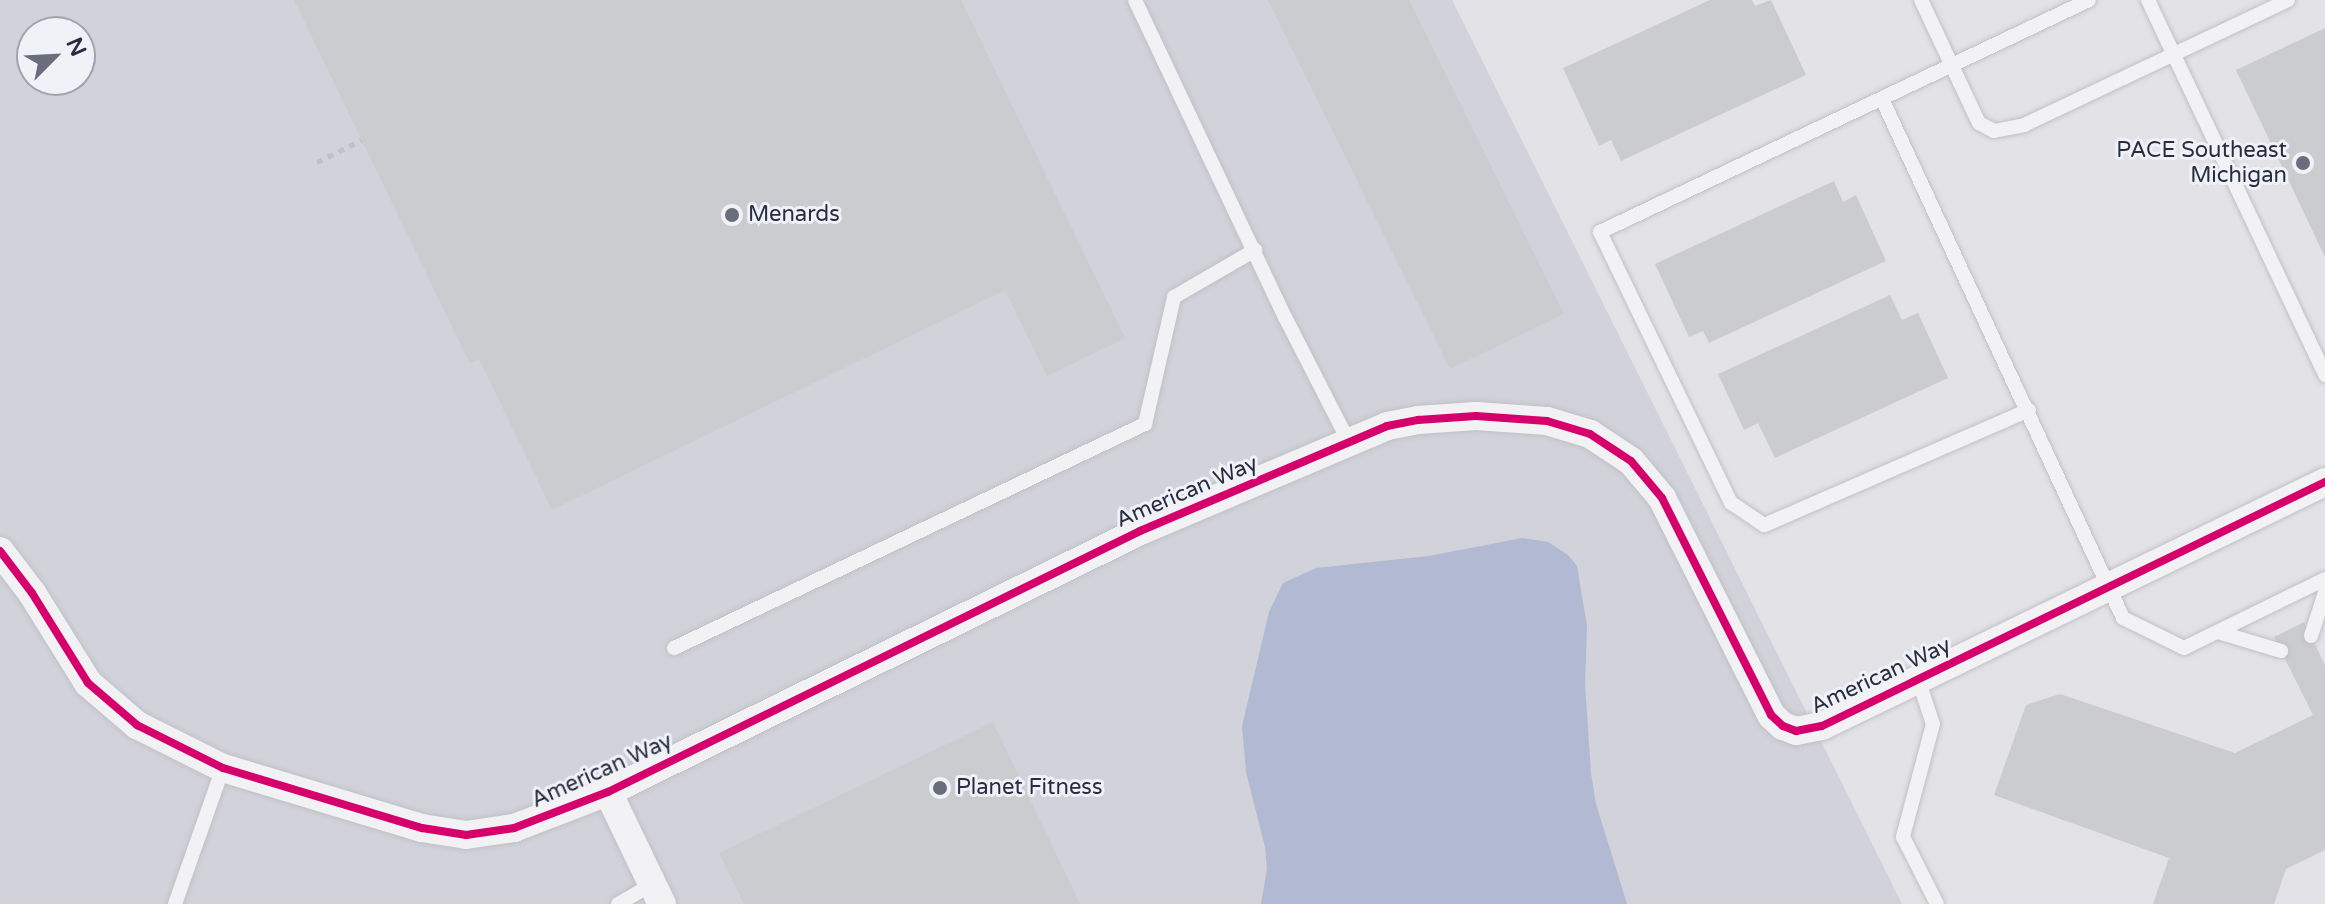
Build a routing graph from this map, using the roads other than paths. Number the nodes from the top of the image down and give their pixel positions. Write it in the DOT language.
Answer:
graph roads {
  1 [pos="1135,0"];
  2 [pos="1921,0"];
  3 [pos="2089,0"];
  4 [pos="2148,0"];
  5 [pos="2288,0"];
  6 [pos="2173,54"];
  7 [pos="1952,66"];
  8 [pos="1882,99"];
  9 [pos="1255,250"];
  10 [pos="2325,375"];
  11 [pos="2029,410"];
  12 [pos="1349,442"];
  13 [pos="2325,482"];
  14 [pos="0,551"];
  15 [pos="2325,579"];
  16 [pos="2108,588"];
  17 [pos="2325,592"];
  18 [pos="2218,632"];
  19 [pos="2311,636"];
  20 [pos="674,648"];
  21 [pos="2281,651"];
  22 [pos="1918,679"];
  23 [pos="223,768"];
  24 [pos="608,792"];
  25 [pos="657,894"];
  26 [pos="175,904"];
  27 [pos="618,904"];
  28 [pos="1937,904"];
  1 -- 9 [label="lane"];
  2 -- 7 [label="lane"];
  3 -- 7 [label="lane"];
  4 -- 6 [label="lane"];
  5 -- 6 [label="lane"];
  6 -- 7 [label="lane"];
  6 -- 10 [label="lane"];
  7 -- 8 [label="lane"];
  8 -- 11 [label="lane"];
  8 -- 11 [label="lane"];
  9 -- 12 [label="lane"];
  9 -- 20 [label="lane"];
  11 -- 16 [label="lane"];
  12 -- 22 [label="street, American Way"];
  12 -- 24 [label="street, American Way"];
  13 -- 16 [label="street, American Way"];
  14 -- 23 [label="street, American Way"];
  15 -- 18 [label="lane"];
  16 -- 18 [label="lane"];
  16 -- 22 [label="street, American Way"];
  17 -- 19 [label="lane"];
  18 -- 21 [label="lane"];
  22 -- 28 [label="lane"];
  23 -- 24 [label="street, American Way"];
  23 -- 26 [label="lane"];
  24 -- 25 [label="street"];
  25 -- 27 [label="lane"];
}
